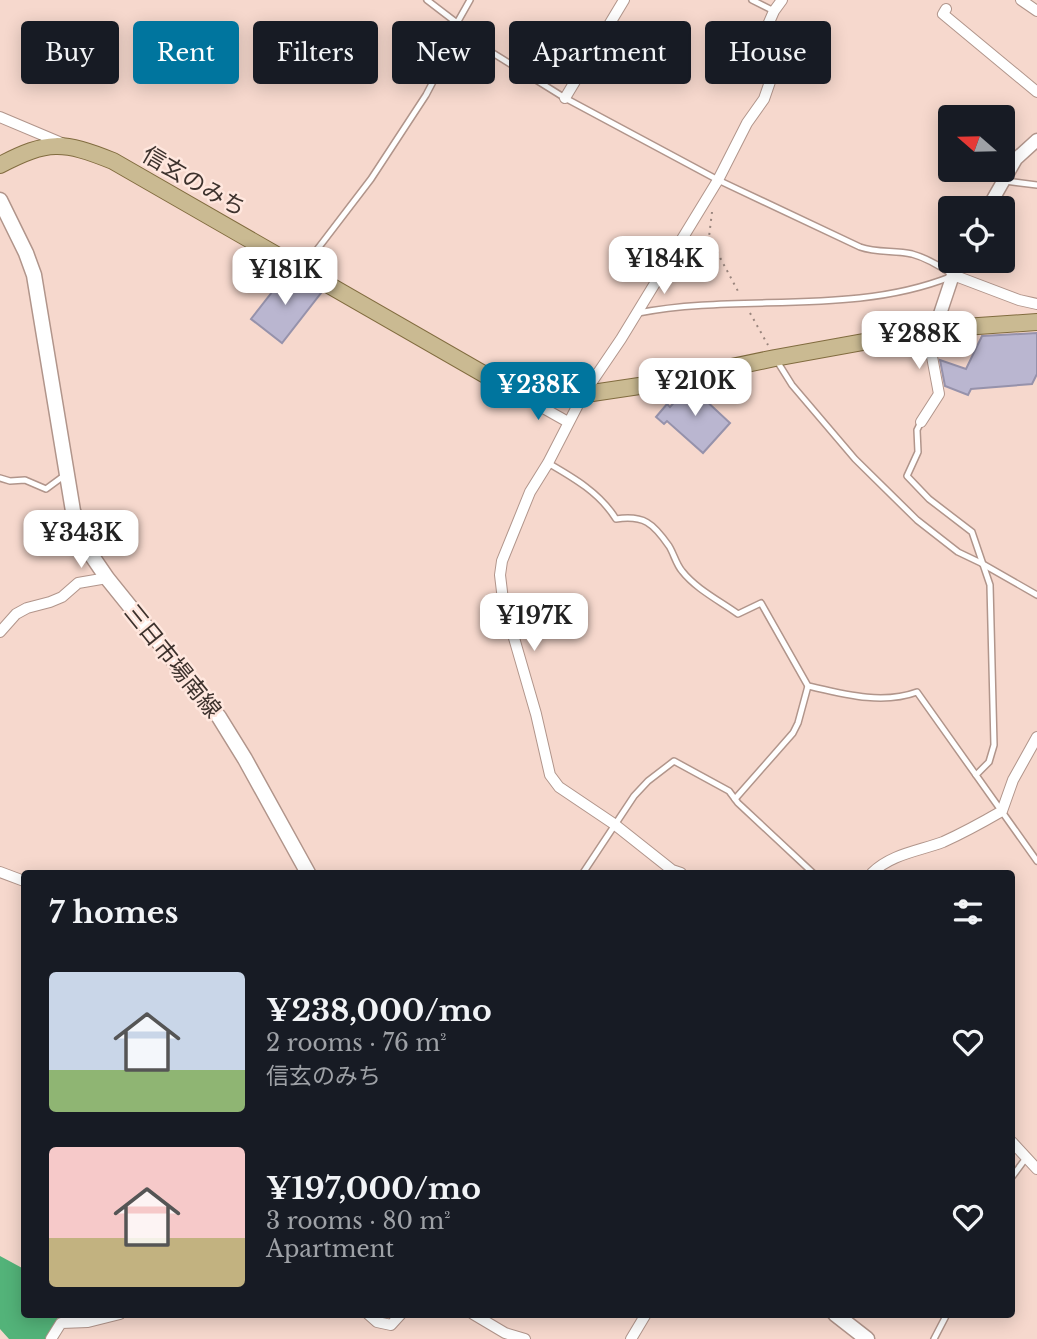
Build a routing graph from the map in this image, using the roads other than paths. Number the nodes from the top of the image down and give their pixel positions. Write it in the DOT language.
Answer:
graph roads {
  1 [pos="427,0"];
  2 [pos="470,0"];
  3 [pos="624,0"];
  4 [pos="752,0"];
  5 [pos="782,0"];
  6 [pos="1021,0"];
  7 [pos="946,9"];
  8 [pos="774,11"];
  9 [pos="1037,11"];
  10 [pos="454,21"];
  11 [pos="458,21"];
  12 [pos="495,54"];
  13 [pos="432,84"];
  14 [pos="1037,92"];
  15 [pos="565,98"];
  16 [pos="0,117"];
  17 [pos="1037,140"];
  18 [pos="71,147"];
  19 [pos="1015,161"];
  20 [pos="0,165"];
  21 [pos="718,180"];
  22 [pos="1012,182"];
  23 [pos="1037,185"];
  24 [pos="0,200"];
  25 [pos="302,269"];
  26 [pos="953,275"];
  27 [pos="1037,304"];
  28 [pos="636,313"];
  29 [pos="1037,323"];
  30 [pos="935,329"];
  31 [pos="775,358"];
  32 [pos="583,394"];
  33 [pos="522,396"];
  34 [pos="568,422"];
  35 [pos="921,422"];
  36 [pos="548,463"];
  37 [pos="67,474"];
  38 [pos="0,478"];
  39 [pos="981,563"];
  40 [pos="107,578"];
  41 [pos="1037,595"];
  42 [pos="0,632"];
  43 [pos="808,687"];
  44 [pos="1037,737"];
  45 [pos="976,775"];
  46 [pos="735,799"];
  47 [pos="1002,811"];
  48 [pos="614,824"];
  49 [pos="1037,860"];
  50 [pos="306,870"];
  51 [pos="585,870"];
  52 [pos="672,870"];
  53 [pos="810,870"];
  54 [pos="878,870"];
  55 [pos="0,872"];
  56 [pos="21,880"];
  57 [pos="1015,1145"];
  58 [pos="1026,1158"];
  59 [pos="1037,1169"];
  60 [pos="1015,1173"];
  61 [pos="104,1318"];
  62 [pos="372,1318"];
  63 [pos="397,1318"];
  64 [pos="480,1318"];
  65 [pos="644,1318"];
  66 [pos="840,1318"];
  67 [pos="945,1318"];
  68 [pos="51,1339"];
  69 [pos="524,1339"];
  70 [pos="631,1339"];
  71 [pos="867,1339"];
  72 [pos="934,1339"];
  1 -- 10 [label="lane"];
  2 -- 11 [label="lane"];
  3 -- 15 [label="street"];
  4 -- 8 [label="lane"];
  5 -- 8 [label="street"];
  6 -- 9 [label="street"];
  7 -- 14 [label="street"];
  8 -- 21 [label="street"];
  12 -- 15 [label="lane"];
  13 -- 25 [label="lane"];
  15 -- 21 [label="lane"];
  16 -- 18 [label="street"];
  17 -- 19 [label="street"];
  18 -- 20 [label="main road, 信玄のみち"];
  18 -- 25 [label="main road, 信玄のみち"];
  21 -- 26 [label="lane"];
  21 -- 28 [label="street"];
  22 -- 23 [label="lane"];
  24 -- 37 [label="main road, 三日市場南線"];
  25 -- 33 [label="main road, 信玄のみち"];
  26 -- 27 [label="street"];
  26 -- 28 [label="lane"];
  26 -- 30 [label="street"];
  28 -- 32 [label="street"];
  29 -- 30 [label="main road, 信玄のみち"];
  30 -- 31 [label="main road, 信玄のみち"];
  30 -- 35 [label="street"];
  31 -- 32 [label="main road, 信玄のみち"];
  31 -- 39 [label="lane"];
  32 -- 33 [label="main road, 信玄のみち"];
  32 -- 34 [label="street"];
  33 -- 34 [label="street"];
  34 -- 36 [label="street"];
  35 -- 39 [label="lane"];
  36 -- 43 [label="lane"];
  36 -- 48 [label="street"];
  37 -- 38 [label="lane"];
  37 -- 40 [label="main road, 三日市場南線"];
  39 -- 41 [label="lane"];
  39 -- 45 [label="lane"];
  40 -- 42 [label="street"];
  40 -- 50 [label="main road, 三日市場南線"];
  43 -- 45 [label="lane"];
  43 -- 46 [label="lane"];
  44 -- 47 [label="street"];
  45 -- 47 [label="lane"];
  46 -- 48 [label="lane"];
  46 -- 53 [label="lane"];
  47 -- 49 [label="lane"];
  47 -- 54 [label="street"];
  48 -- 51 [label="lane"];
  48 -- 52 [label="street"];
  55 -- 56 [label="street"];
  57 -- 58 [label="street"];
  58 -- 59 [label="street"];
  58 -- 60 [label="lane"];
  61 -- 68 [label="street"];
  62 -- 63 [label="street"];
  64 -- 69 [label="street"];
  65 -- 70 [label="street"];
  66 -- 71 [label="main road"];
  67 -- 72 [label="lane"];
}
